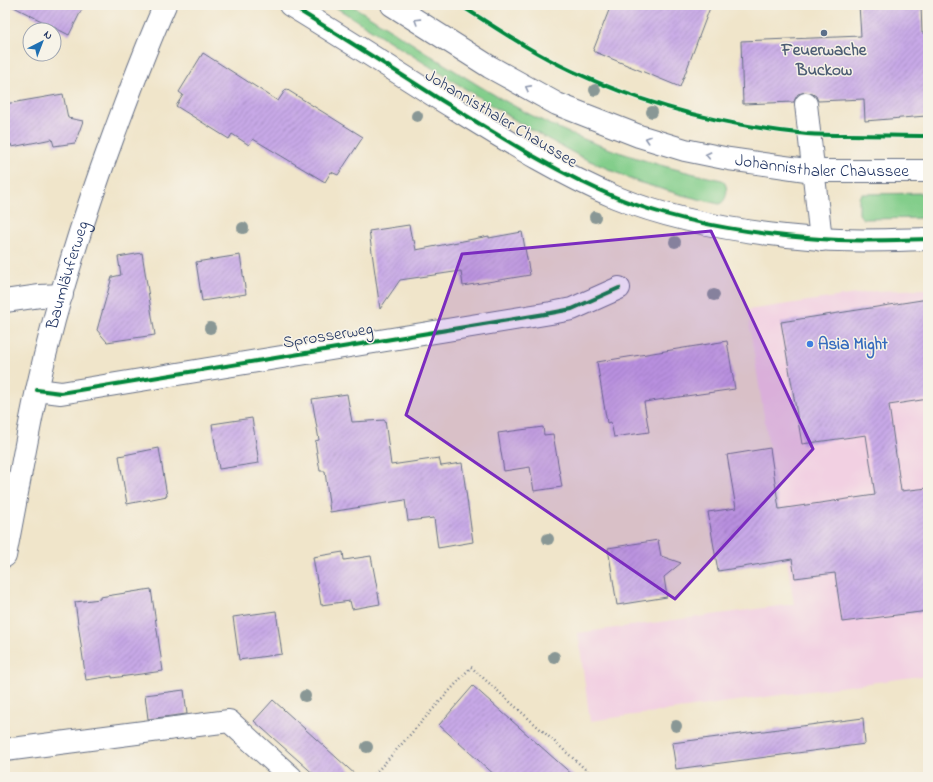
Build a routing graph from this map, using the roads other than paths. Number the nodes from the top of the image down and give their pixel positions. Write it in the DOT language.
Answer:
graph roads {
  1 [pos="165,5"];
  2 [pos="290,5"];
  3 [pos="392,5"];
  4 [pos="806,104"];
  5 [pos="813,171"];
  6 [pos="928,171"];
  7 [pos="928,239"];
  8 [pos="821,240"];
  9 [pos="619,288"];
  10 [pos="62,295"];
  11 [pos="5,301"];
  12 [pos="37,390"];
  13 [pos="8,522"];
  14 [pos="5,556"];
  15 [pos="5,750"];
  16 [pos="291,777"];
  1 -- 10 [label="main road, Baumläuferweg"];
  2 -- 8 [label="main road, Johannisthaler Chaussee"];
  5 -- 3 [label="main road, Johannisthaler Chaussee, one-way"];
  4 -- 5 [label="main road"];
  5 -- 6 [label="main road, Johannisthaler Chaussee"];
  5 -- 8 [label="main road"];
  7 -- 8 [label="main road, Johannisthaler Chaussee"];
  9 -- 12 [label="main road, Sprosserweg"];
  10 -- 11 [label="main road"];
  10 -- 12 [label="main road, Baumläuferweg"];
  12 -- 13 [label="main road, Baumläuferweg"];
  13 -- 14 [label="main road, Baumläuferweg"];
  15 -- 16 [label="main road"];
}
